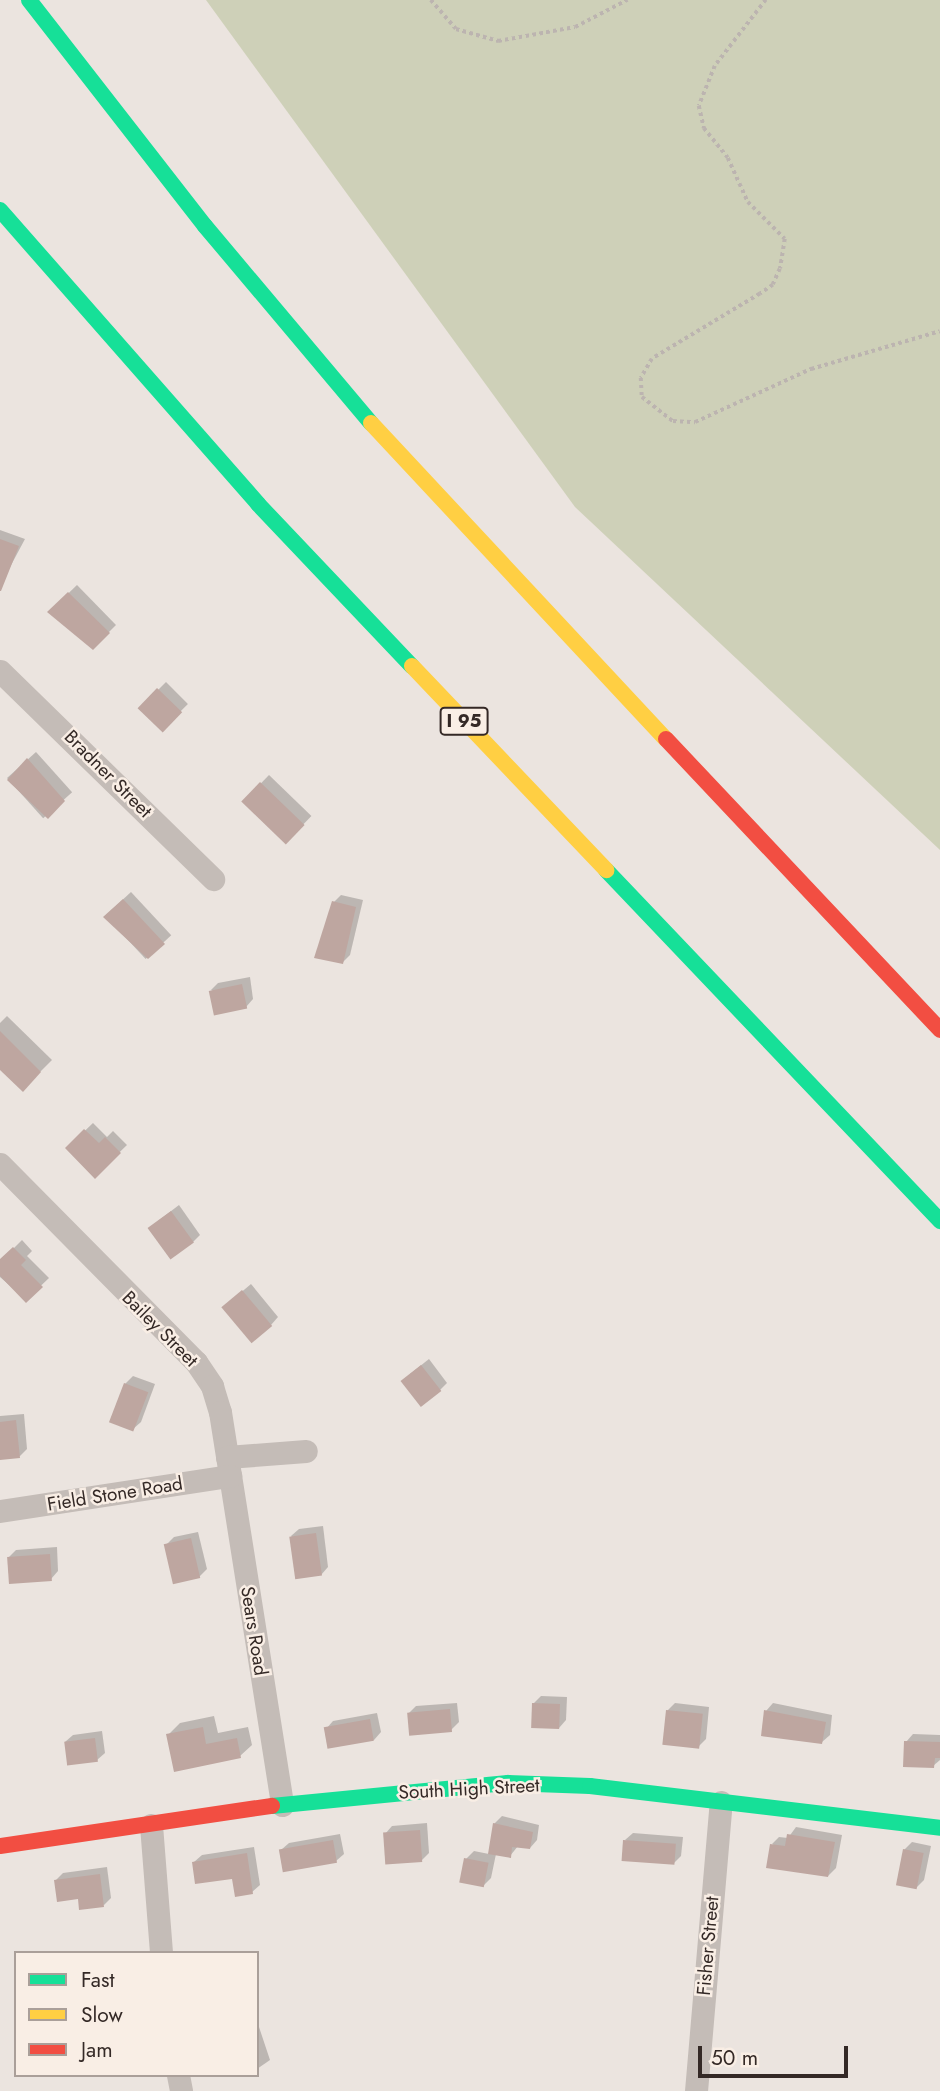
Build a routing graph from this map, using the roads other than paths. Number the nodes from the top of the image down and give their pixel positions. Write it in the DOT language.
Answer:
graph roads {
  1 [pos="29,0"];
  2 [pos="0,210"];
  3 [pos="0,671"];
  4 [pos="213,879"];
  5 [pos="940,1030"];
  6 [pos="0,1164"];
  7 [pos="940,1221"];
  8 [pos="306,1451"];
  9 [pos="228,1467"];
  10 [pos="0,1511"];
  11 [pos="721,1802"];
  12 [pos="282,1805"];
  13 [pos="150,1825"];
  14 [pos="940,1828"];
  15 [pos="0,1846"];
  16 [pos="161,1951"];
  17 [pos="695,2091"];
  1 -- 5 [label="main road"];
  2 -- 7 [label="main road, I 95"];
  3 -- 4 [label="street, Bradner Street"];
  6 -- 9 [label="street, Bailey Street"];
  8 -- 9 [label="street"];
  9 -- 10 [label="street, Field Stone Road"];
  9 -- 12 [label="street, Sears Road"];
  11 -- 12 [label="main road, South High Street"];
  11 -- 14 [label="main road, South High Street"];
  11 -- 17 [label="street, Fisher Street"];
  12 -- 13 [label="main road, South High Street"];
  13 -- 15 [label="main road, South High Street"];
  13 -- 16 [label="street"];
}
